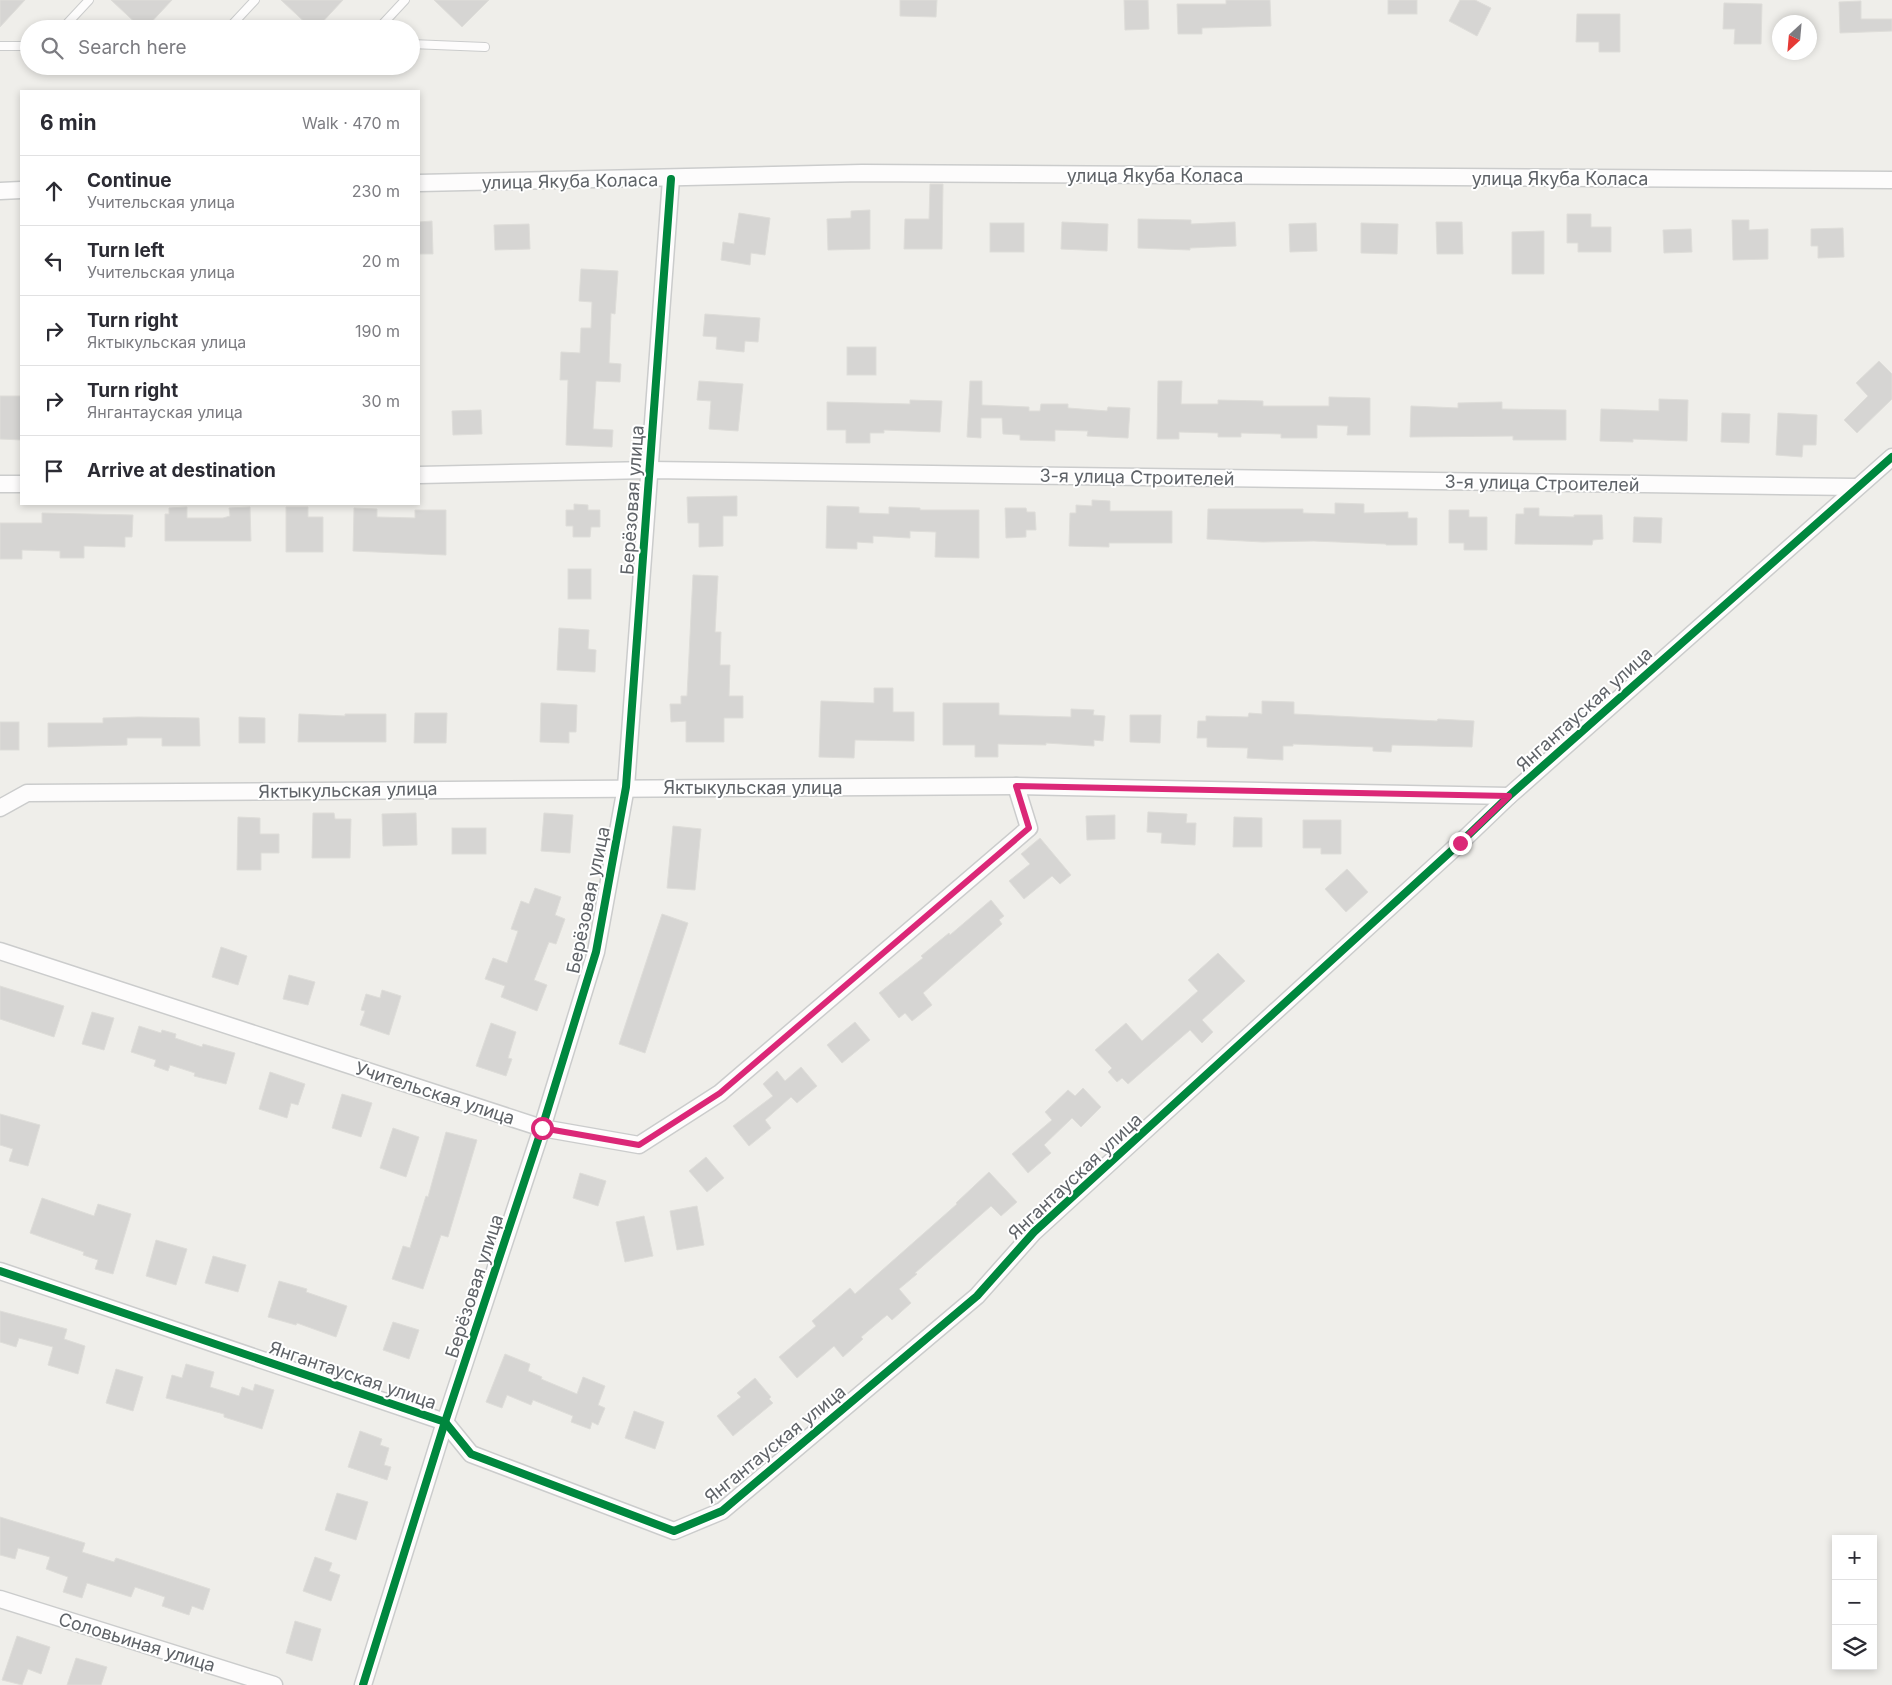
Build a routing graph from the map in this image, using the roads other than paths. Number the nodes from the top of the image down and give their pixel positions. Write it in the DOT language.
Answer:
graph roads {
  1 [pos="89,0"];
  2 [pos="255,0"];
  3 [pos="405,0"];
  4 [pos="70,20"];
  5 [pos="236,20"];
  6 [pos="386,20"];
  7 [pos="420,44"];
  8 [pos="0,46"];
  9 [pos="20,46"];
  10 [pos="485,47"];
  11 [pos="671,179"];
  12 [pos="1892,180"];
  13 [pos="420,183"];
  14 [pos="0,190"];
  15 [pos="20,190"];
  16 [pos="1892,457"];
  17 [pos="649,470"];
  18 [pos="420,475"];
  19 [pos="0,484"];
  20 [pos="20,484"];
  21 [pos="1856,487"];
  22 [pos="1016,786"];
  23 [pos="626,787"];
  24 [pos="1509,796"];
  25 [pos="0,808"];
  26 [pos="0,951"];
  27 [pos="542,1128"];
  28 [pos="0,1271"];
  29 [pos="444,1422"];
  30 [pos="0,1599"];
  31 [pos="274,1685"];
  32 [pos="364,1685"];
  1 -- 4 [label="lane"];
  2 -- 5 [label="lane"];
  3 -- 6 [label="lane"];
  7 -- 10 [label="lane"];
  8 -- 9 [label="lane"];
  11 -- 12 [label="street, улица Якуба Коласа"];
  11 -- 13 [label="street, улица Якуба Коласа"];
  11 -- 17 [label="street, Берёзовая улица"];
  14 -- 15 [label="street"];
  16 -- 21 [label="street, Янгантауская улица"];
  17 -- 18 [label="street, 3-я улица Строителей"];
  17 -- 21 [label="street, 3-я улица Строителей"];
  17 -- 23 [label="street, Берёзовая улица"];
  19 -- 20 [label="street"];
  21 -- 24 [label="street, Янгантауская улица"];
  22 -- 23 [label="street, Яктыкульская улица"];
  22 -- 24 [label="street, Яктыкульская улица"];
  22 -- 27 [label="street, Учительская улица"];
  23 -- 25 [label="street, Яктыкульская улица"];
  23 -- 27 [label="street, Берёзовая улица"];
  24 -- 29 [label="street, Янгантауская улица"];
  26 -- 27 [label="street, Учительская улица"];
  27 -- 29 [label="street, Берёзовая улица"];
  28 -- 29 [label="street, Янгантауская улица"];
  29 -- 32 [label="street, Берёзовая улица"];
  30 -- 31 [label="street, Соловьиная улица"];
}
